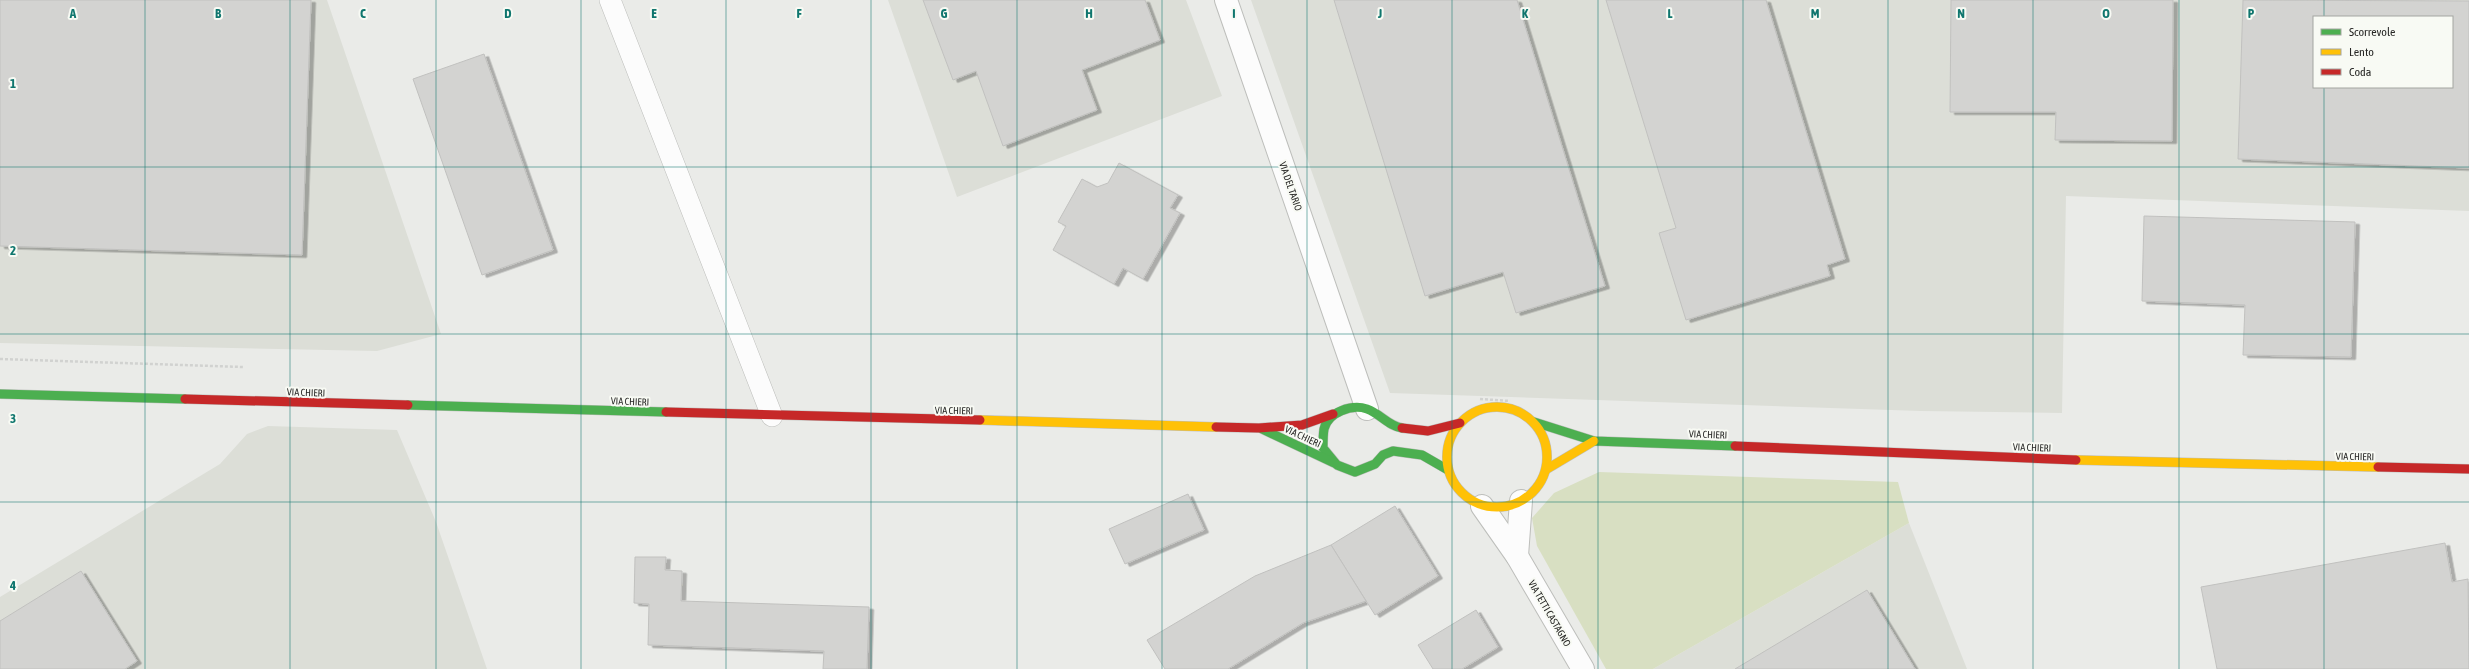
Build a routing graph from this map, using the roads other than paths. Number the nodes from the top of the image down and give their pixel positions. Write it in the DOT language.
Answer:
graph roads {
  1 [pos="610,0"];
  2 [pos="1226,0"];
  3 [pos="0,394"];
  4 [pos="1350,410"];
  5 [pos="772,416"];
  6 [pos="1534,422"];
  7 [pos="1460,424"];
  8 [pos="1259,428"];
  9 [pos="1594,441"];
  10 [pos="1336,464"];
  11 [pos="1547,469"];
  12 [pos="2469,469"];
  13 [pos="1448,470"];
  14 [pos="1521,501"];
  15 [pos="1482,506"];
  16 [pos="1517,556"];
  17 [pos="1575,666"];
  1 -- 5 [label="lane"];
  2 -- 4 [label="street, VIA DEL TARIO"];
  3 -- 5 [label="main road, VIA CHIERI"];
  4 -- 7 [label="main road, VIA CHIERI"];
  4 -- 8 [label="main road, VIA CHIERI"];
  4 -- 10 [label="main road, VIA CHIERI"];
  5 -- 8 [label="main road, VIA CHIERI"];
  6 -- 7 [label="main road, VIA CHIERI"];
  6 -- 9 [label="main road, VIA CHIERI"];
  6 -- 11 [label="main road, VIA CHIERI"];
  7 -- 13 [label="main road, VIA CHIERI"];
  8 -- 10 [label="main road, VIA CHIERI"];
  9 -- 11 [label="main road"];
  9 -- 12 [label="main road, VIA CHIERI"];
  10 -- 13 [label="main road, VIA CHIERI"];
  11 -- 14 [label="main road, VIA CHIERI"];
  13 -- 15 [label="main road, VIA CHIERI"];
  14 -- 15 [label="main road, VIA CHIERI"];
  14 -- 16 [label="street"];
  15 -- 16 [label="street, VIA TETTI CASTAGNO"];
  16 -- 17 [label="street, VIA TETTI CASTAGNO"];
}
